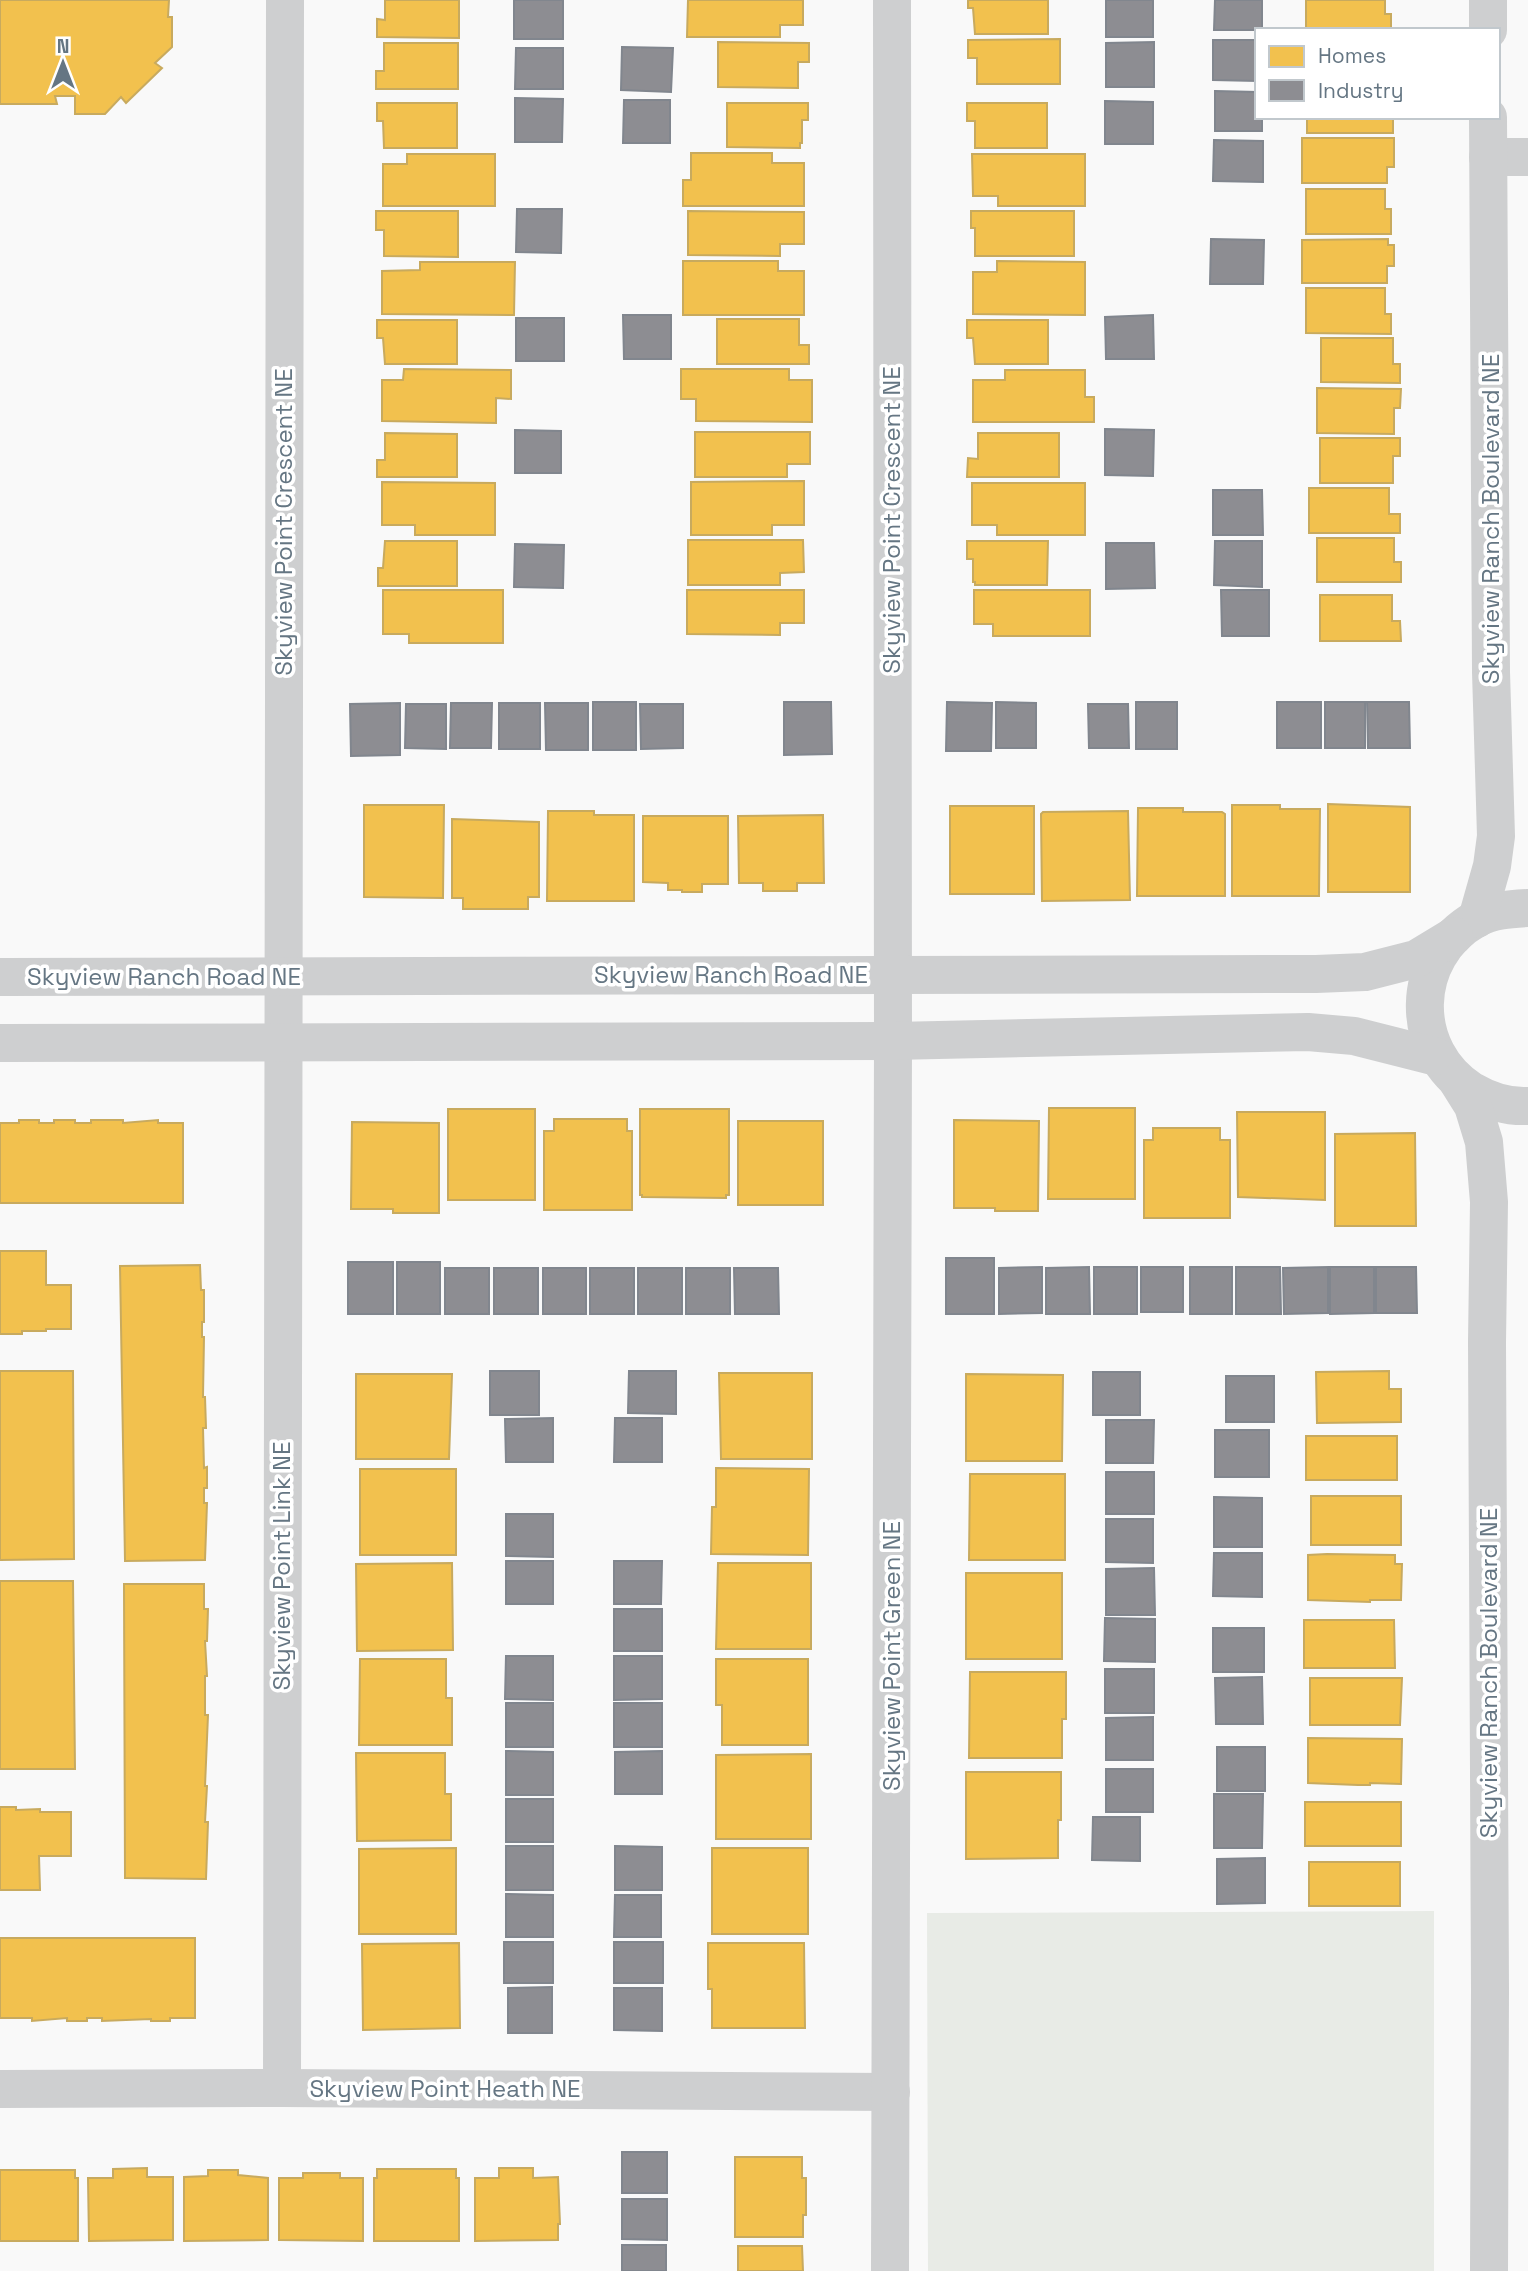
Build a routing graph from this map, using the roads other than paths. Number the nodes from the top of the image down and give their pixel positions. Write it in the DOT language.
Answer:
graph roads {
  1 [pos="285,0"];
  2 [pos="892,0"];
  3 [pos="1488,0"];
  4 [pos="1488,28"];
  5 [pos="1488,119"];
  6 [pos="1488,157"];
  7 [pos="1528,157"];
  8 [pos="1528,908"];
  9 [pos="1466,927"];
  10 [pos="893,974"];
  11 [pos="283,977"];
  12 [pos="0,978"];
  13 [pos="893,1041"];
  14 [pos="0,1042"];
  15 [pos="284,1044"];
  16 [pos="1448,1069"];
  17 [pos="1528,1105"];
  18 [pos="282,2088"];
  19 [pos="0,2089"];
  20 [pos="891,2092"];
  21 [pos="890,2271"];
  22 [pos="1489,2271"];
  1 -- 11 [label="street, Skyview Point Crescent NE"];
  2 -- 10 [label="street, Skyview Point Crescent NE"];
  3 -- 4 [label="street"];
  5 -- 6 [label="street, Skyview Ranch Boulevard NE"];
  6 -- 7 [label="street"];
  6 -- 9 [label="street, Skyview Ranch Boulevard NE"];
  8 -- 9 [label="street, Skyview Ranch Road NE"];
  9 -- 10 [label="street, Skyview Ranch Road NE"];
  9 -- 16 [label="street, Skyview Ranch Boulevard NE"];
  10 -- 11 [label="street, Skyview Ranch Road NE"];
  10 -- 13 [label="street, Skyview Point Crescent NE"];
  11 -- 12 [label="street, Skyview Ranch Road NE"];
  11 -- 15 [label="street, Skyview Point Crescent NE"];
  13 -- 15 [label="street"];
  13 -- 16 [label="street"];
  13 -- 20 [label="street, Skyview Point Green NE"];
  14 -- 15 [label="street"];
  15 -- 18 [label="street, Skyview Point Link NE"];
  16 -- 17 [label="street"];
  16 -- 22 [label="street, Skyview Ranch Boulevard NE"];
  18 -- 19 [label="street, Skyview Point Heath NE"];
  18 -- 20 [label="street, Skyview Point Heath NE"];
  20 -- 21 [label="street, Skyview Point Green NE"];
}
